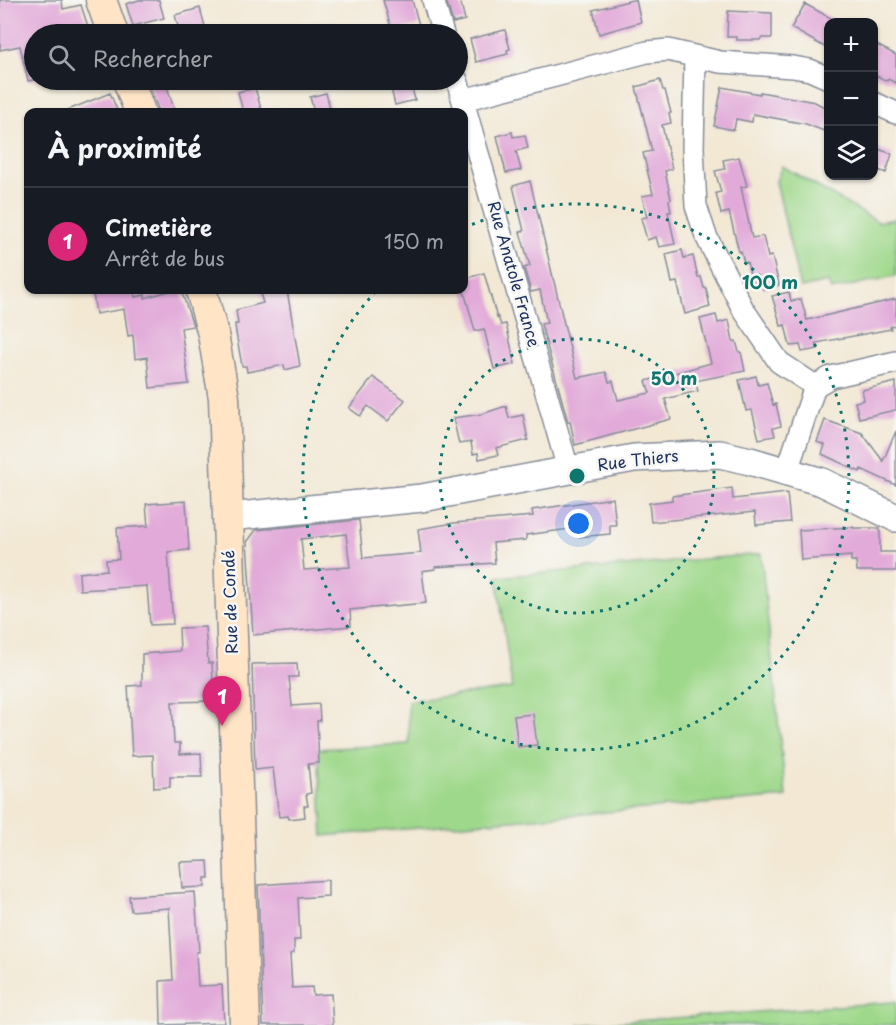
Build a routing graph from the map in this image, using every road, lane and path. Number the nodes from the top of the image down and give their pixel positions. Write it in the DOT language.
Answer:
graph roads {
  1 [pos="101,0"];
  2 [pos="433,0"];
  3 [pos="109,24"];
  4 [pos="441,24"];
  5 [pos="695,58"];
  6 [pos="824,76"];
  7 [pos="132,90"];
  8 [pos="460,90"];
  9 [pos="463,100"];
  10 [pos="878,105"];
  11 [pos="138,108"];
  12 [pos="465,108"];
  13 [pos="896,113"];
  14 [pos="468,118"];
  15 [pos="202,294"];
  16 [pos="896,362"];
  17 [pos="816,386"];
  18 [pos="568,470"];
  19 [pos="787,471"];
  20 [pos="228,517"];
  21 [pos="896,518"];
  22 [pos="245,1025"];
  1 -- 3 [label="main road"];
  2 -- 4 [label="street"];
  5 -- 6 [label="street"];
  5 -- 9 [label="street"];
  5 -- 17 [label="street"];
  7 -- 11 [label="main road"];
  8 -- 9 [label="street, Rue Anatole France"];
  9 -- 12 [label="street, Rue Anatole France"];
  10 -- 13 [label="street"];
  14 -- 18 [label="street, Rue Anatole France"];
  15 -- 20 [label="main road, Rue de Condé"];
  16 -- 17 [label="street"];
  17 -- 19 [label="street"];
  18 -- 19 [label="street, Rue Thiers"];
  18 -- 20 [label="street, Rue Thiers"];
  19 -- 21 [label="street, Rue Thiers"];
  20 -- 22 [label="main road, Rue de Condé"];
}
